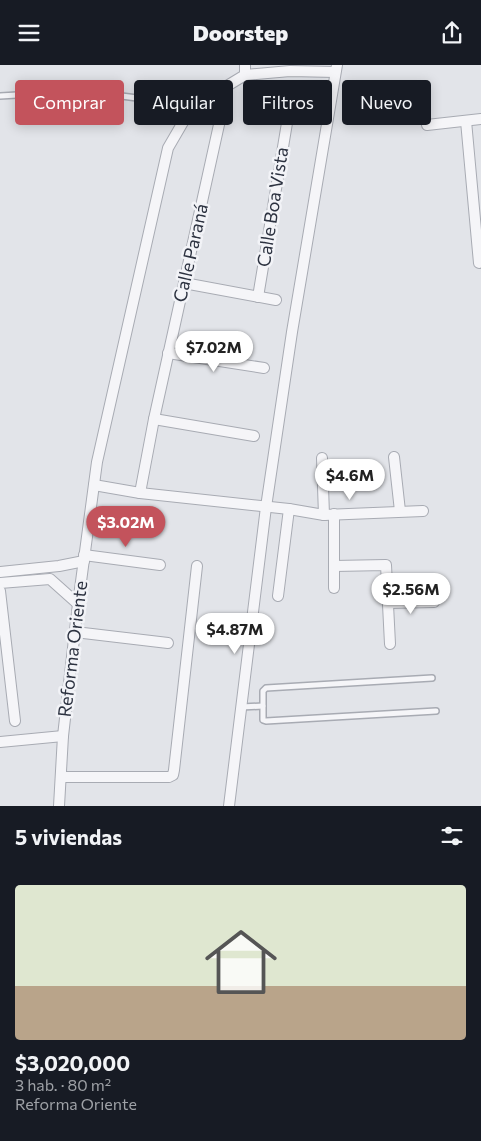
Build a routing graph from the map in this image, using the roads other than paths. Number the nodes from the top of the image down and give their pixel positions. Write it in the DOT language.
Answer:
graph roads {
  1 [pos="336,69"];
  2 [pos="245,70"];
  3 [pos="232,80"];
  4 [pos="0,96"];
  5 [pos="134,98"];
  6 [pos="481,119"];
  7 [pos="466,121"];
  8 [pos="181,125"];
  9 [pos="219,125"];
  10 [pos="286,125"];
  11 [pos="431,125"];
  12 [pos="477,199"];
  13 [pos="479,263"];
  14 [pos="184,283"];
  15 [pos="258,297"];
  16 [pos="276,301"];
  17 [pos="168,353"];
  18 [pos="264,368"];
  19 [pos="154,419"];
  20 [pos="254,436"];
  21 [pos="394,457"];
  22 [pos="322,458"];
  23 [pos="94,485"];
  24 [pos="140,493"];
  25 [pos="266,507"];
  26 [pos="289,509"];
  27 [pos="400,511"];
  28 [pos="423,511"];
  29 [pos="329,515"];
  30 [pos="84,558"];
  31 [pos="160,565"];
  32 [pos="197,566"];
  33 [pos="45,567"];
  34 [pos="334,567"];
  35 [pos="0,572"];
  36 [pos="46,579"];
  37 [pos="0,583"];
  38 [pos="334,588"];
  39 [pos="0,591"];
  40 [pos="278,596"];
  41 [pos="434,602"];
  42 [pos="388,603"];
  43 [pos="78,604"];
  44 [pos="74,632"];
  45 [pos="168,643"];
  46 [pos="390,644"];
  47 [pos="432,678"];
  48 [pos="262,706"];
  49 [pos="241,707"];
  50 [pos="436,711"];
  51 [pos="15,721"];
  52 [pos="63,736"];
  53 [pos="0,743"];
  54 [pos="61,777"];
  55 [pos="59,806"];
  56 [pos="229,806"];
  1 -- 2 [label="street"];
  1 -- 25 [label="street"];
  2 -- 3 [label="street"];
  4 -- 5 [label="lane"];
  6 -- 7 [label="street"];
  7 -- 11 [label="street"];
  7 -- 12 [label="street"];
  8 -- 23 [label="street, Reforma Oriente"];
  9 -- 14 [label="street, Calle Paraná"];
  10 -- 15 [label="street, Calle Boa Vista"];
  12 -- 13 [label="street"];
  14 -- 15 [label="street"];
  14 -- 17 [label="street, Calle Paraná"];
  15 -- 16 [label="street"];
  17 -- 18 [label="street"];
  17 -- 19 [label="street, Calle Paraná"];
  19 -- 20 [label="street"];
  19 -- 24 [label="street, Calle Paraná"];
  21 -- 27 [label="street"];
  22 -- 29 [label="street"];
  23 -- 24 [label="street"];
  23 -- 30 [label="street, Reforma Oriente"];
  24 -- 25 [label="street"];
  25 -- 26 [label="street"];
  25 -- 49 [label="street"];
  26 -- 29 [label="street"];
  26 -- 40 [label="street"];
  27 -- 28 [label="street"];
  27 -- 29 [label="street"];
  29 -- 34 [label="street"];
  30 -- 31 [label="street"];
  30 -- 33 [label="street"];
  30 -- 43 [label="street, Reforma Oriente"];
  32 -- 54 [label="street"];
  33 -- 35 [label="street"];
  33 -- 36 [label="street"];
  34 -- 38 [label="street"];
  34 -- 42 [label="street"];
  36 -- 37 [label="street"];
  36 -- 43 [label="street"];
  39 -- 51 [label="street"];
  41 -- 42 [label="street"];
  42 -- 46 [label="street"];
  43 -- 44 [label="street, Reforma Oriente"];
  44 -- 45 [label="street"];
  44 -- 52 [label="street, Reforma Oriente"];
  47 -- 48 [label="lane"];
  48 -- 49 [label="lane"];
  48 -- 50 [label="lane"];
  49 -- 56 [label="street"];
  52 -- 53 [label="street"];
  52 -- 54 [label="street, Reforma Oriente"];
  54 -- 55 [label="street, Reforma Oriente"];
}
